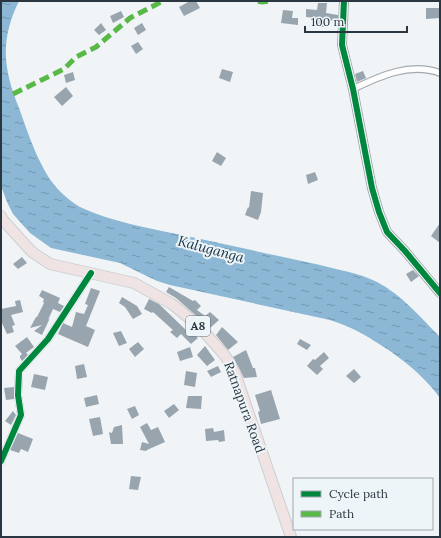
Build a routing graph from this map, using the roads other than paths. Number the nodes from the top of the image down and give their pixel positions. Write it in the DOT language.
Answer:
graph roads {
  1 [pos="344,1"];
  2 [pos="440,73"];
  3 [pos="354,89"];
  4 [pos="1,216"];
  5 [pos="91,273"];
  6 [pos="440,293"];
  7 [pos="1,461"];
  8 [pos="291,537"];
  1 -- 3 [label="street"];
  2 -- 3 [label="street"];
  3 -- 6 [label="street"];
  4 -- 5 [label="highway, Ratnapura Road / A8"];
  5 -- 7 [label="street"];
  5 -- 8 [label="highway, Ratnapura Road / A8"];
}
